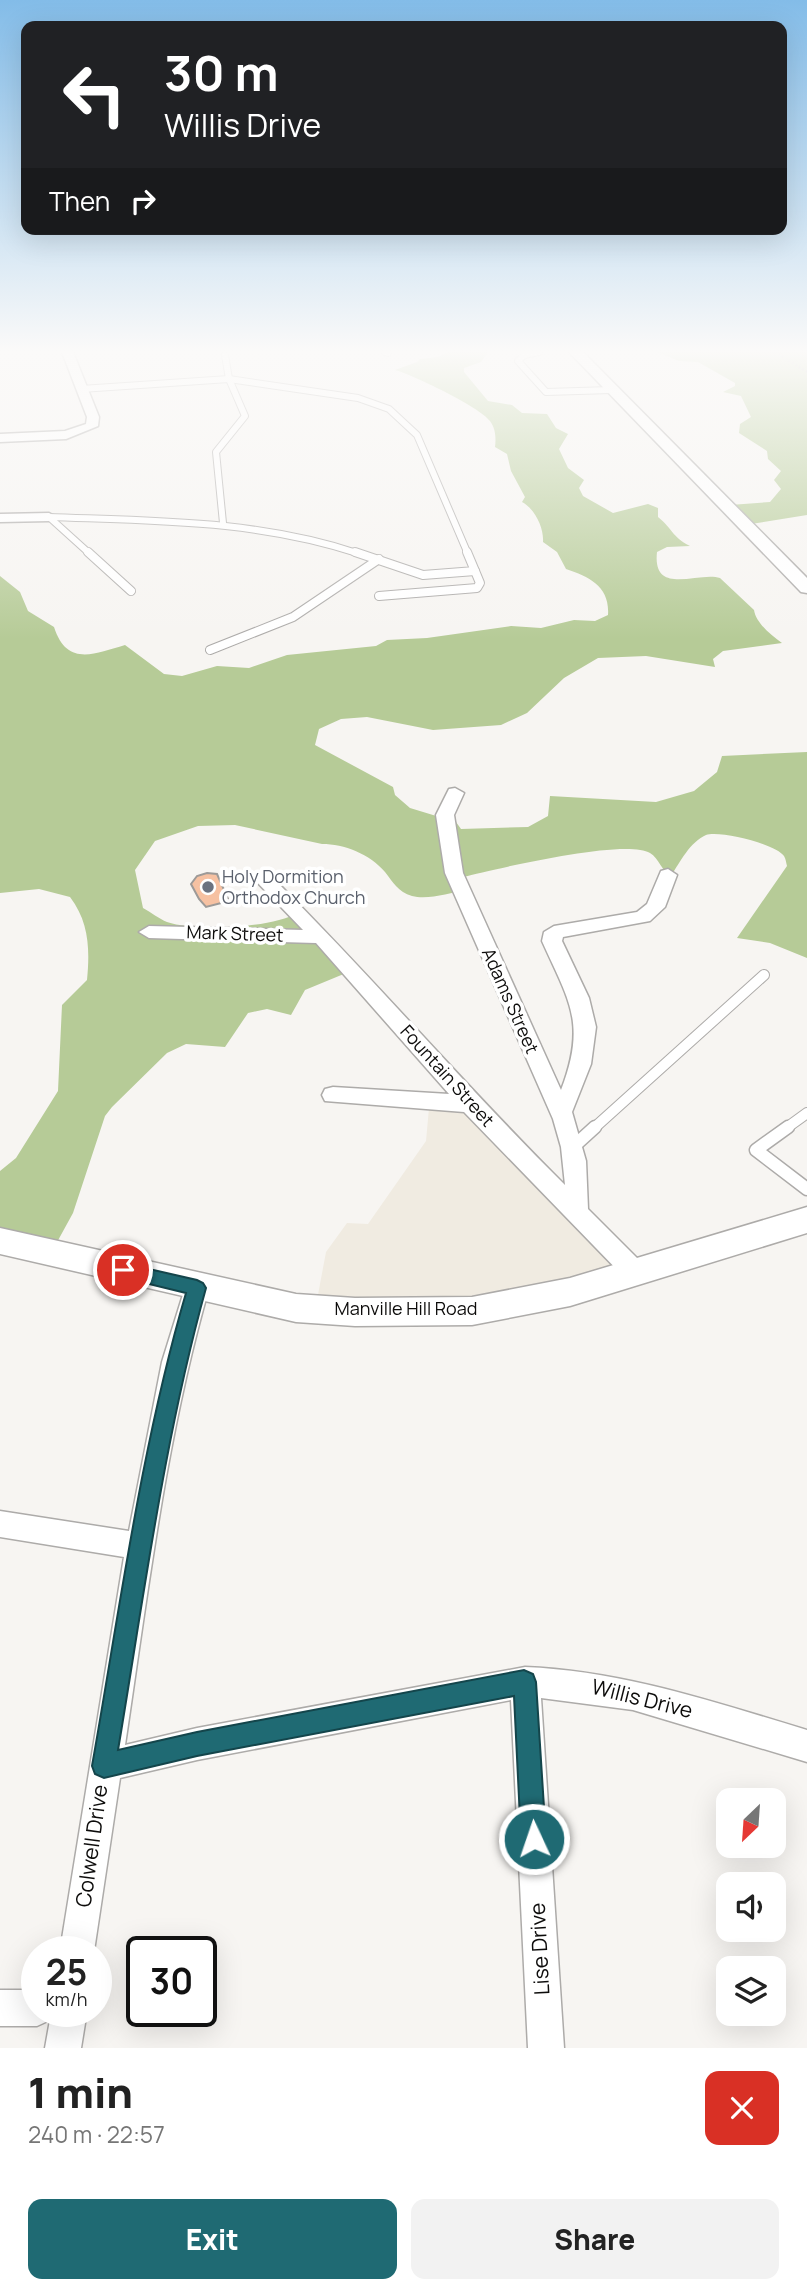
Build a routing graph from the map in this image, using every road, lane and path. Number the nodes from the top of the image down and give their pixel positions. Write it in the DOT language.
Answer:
graph roads {
  1 [pos="220,448"];
  2 [pos="422,448"];
  3 [pos="668,448"];
  4 [pos="48,517"];
  5 [pos="0,518"];
  6 [pos="223,523"];
  7 [pos="379,559"];
  8 [pos="475,571"];
  9 [pos="807,588"];
  10 [pos="131,591"];
  11 [pos="379,596"];
  12 [pos="209,650"];
  13 [pos="455,793"];
  14 [pos="668,875"];
  15 [pos="262,878"];
  16 [pos="149,932"];
  17 [pos="321,937"];
  18 [pos="764,975"];
  19 [pos="333,1095"];
  20 [pos="470,1104"];
  21 [pos="562,1110"];
  22 [pos="807,1113"];
  23 [pos="573,1147"];
  24 [pos="807,1189"];
  25 [pos="576,1209"];
  26 [pos="807,1220"];
  27 [pos="0,1241"];
  28 [pos="635,1272"];
  29 [pos="197,1288"];
  30 [pos="0,1524"];
  31 [pos="140,1546"];
  32 [pos="524,1682"];
  33 [pos="807,1746"];
  34 [pos="104,1766"];
  35 [pos="79,1936"];
  36 [pos="0,2008"];
  37 [pos="21,2008"];
  38 [pos="66,2027"];
  39 [pos="63,2048"];
  40 [pos="546,2048"];
  1 -- 6 [label="lane"];
  2 -- 8 [label="lane"];
  3 -- 9 [label="street"];
  4 -- 5 [label="street"];
  4 -- 6 [label="lane"];
  4 -- 10 [label="lane"];
  6 -- 7 [label="lane"];
  7 -- 8 [label="lane"];
  7 -- 12 [label="lane"];
  8 -- 11 [label="lane"];
  13 -- 21 [label="street, Adams Street"];
  14 -- 21 [label="street"];
  15 -- 17 [label="street, Fountain Street"];
  16 -- 17 [label="street, Mark Street"];
  17 -- 20 [label="street, Fountain Street"];
  18 -- 23 [label="lane"];
  19 -- 20 [label="street"];
  20 -- 25 [label="street, Fountain Street"];
  21 -- 23 [label="street, Adams Street"];
  22 -- 24 [label="lane"];
  23 -- 25 [label="street, Adams Street"];
  25 -- 28 [label="street, Fountain Street"];
  26 -- 28 [label="main road, Manville Hill Road"];
  27 -- 29 [label="main road, Manville Hill Road"];
  28 -- 29 [label="main road, Manville Hill Road"];
  29 -- 31 [label="street, Colwell Drive"];
  30 -- 31 [label="street"];
  31 -- 34 [label="street, Colwell Drive"];
  32 -- 33 [label="street, Willis Drive"];
  32 -- 34 [label="street, Willis Drive"];
  32 -- 40 [label="street, Lise Drive"];
  34 -- 35 [label="street, Colwell Drive"];
  36 -- 37 [label="street"];
  38 -- 39 [label="street"];
}
